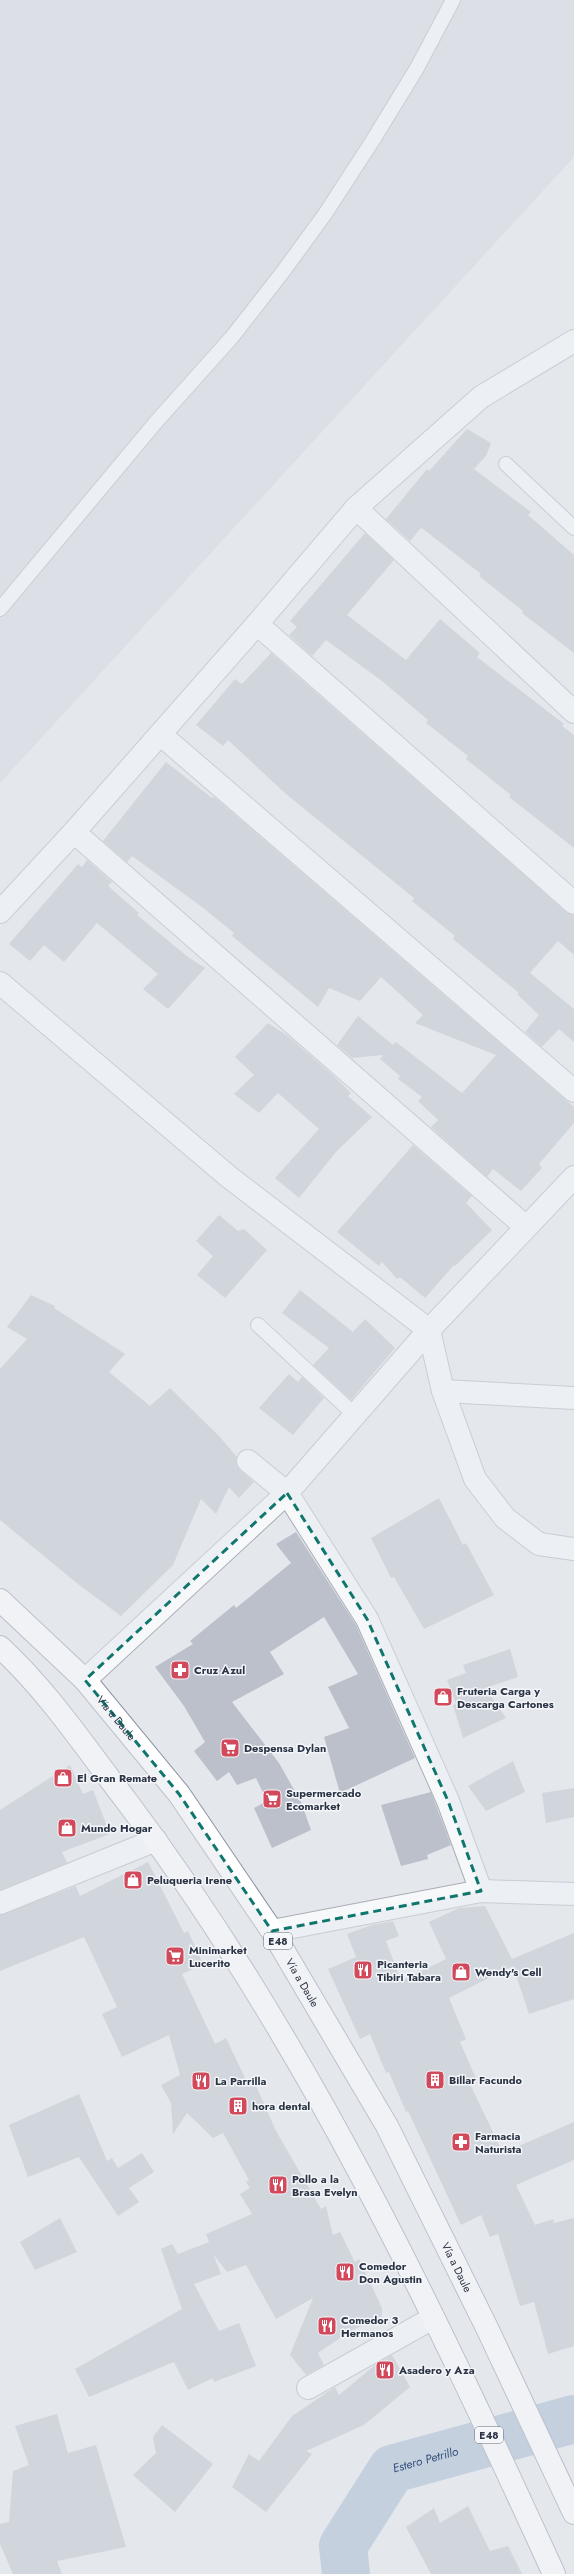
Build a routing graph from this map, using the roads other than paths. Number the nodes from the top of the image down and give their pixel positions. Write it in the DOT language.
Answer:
graph roads {
  1 [pos="453,0"];
  2 [pos="573,344"];
  3 [pos="506,464"];
  4 [pos="356,508"];
  5 [pos="574,528"];
  6 [pos="0,609"];
  7 [pos="257,624"];
  8 [pos="574,712"];
  9 [pos="160,734"];
  10 [pos="74,832"];
  11 [pos="574,903"];
  12 [pos="0,912"];
  13 [pos="0,983"];
  14 [pos="574,1091"];
  15 [pos="574,1177"];
  16 [pos="526,1227"];
  17 [pos="258,1325"];
  18 [pos="429,1330"];
  19 [pos="443,1391"];
  20 [pos="574,1398"];
  21 [pos="355,1415"];
  22 [pos="248,1461"];
  23 [pos="287,1493"];
  24 [pos="574,1549"];
  25 [pos="0,1600"];
  26 [pos="0,1647"];
  27 [pos="85,1680"];
  28 [pos="156,1840"];
  29 [pos="481,1891"];
  30 [pos="574,1894"];
  31 [pos="0,1903"];
  32 [pos="272,1931"];
  33 [pos="433,2318"];
  34 [pos="308,2388"];
  35 [pos="573,2510"];
  36 [pos="554,2574"];
  1 -- 6 [label="lane"];
  2 -- 4 [label="street"];
  3 -- 5 [label="lane"];
  4 -- 7 [label="street"];
  4 -- 8 [label="street"];
  7 -- 9 [label="street"];
  7 -- 11 [label="street"];
  9 -- 10 [label="street"];
  9 -- 14 [label="street"];
  10 -- 12 [label="street"];
  10 -- 16 [label="street"];
  13 -- 18 [label="street"];
  15 -- 16 [label="street"];
  16 -- 18 [label="street"];
  17 -- 21 [label="lane"];
  18 -- 19 [label="street"];
  18 -- 21 [label="street"];
  19 -- 20 [label="street"];
  19 -- 24 [label="street"];
  21 -- 23 [label="street"];
  22 -- 23 [label="street"];
  23 -- 27 [label="street"];
  23 -- 29 [label="street"];
  25 -- 27 [label="highway, Vía a Daule / E48"];
  26 -- 28 [label="highway, E48"];
  27 -- 32 [label="highway, Vía a Daule / E48"];
  28 -- 31 [label="street"];
  28 -- 33 [label="highway, E48"];
  29 -- 30 [label="street"];
  29 -- 32 [label="street"];
  32 -- 35 [label="highway, Vía a Daule / E48"];
  33 -- 34 [label="street"];
  33 -- 36 [label="highway, E48"];
}
